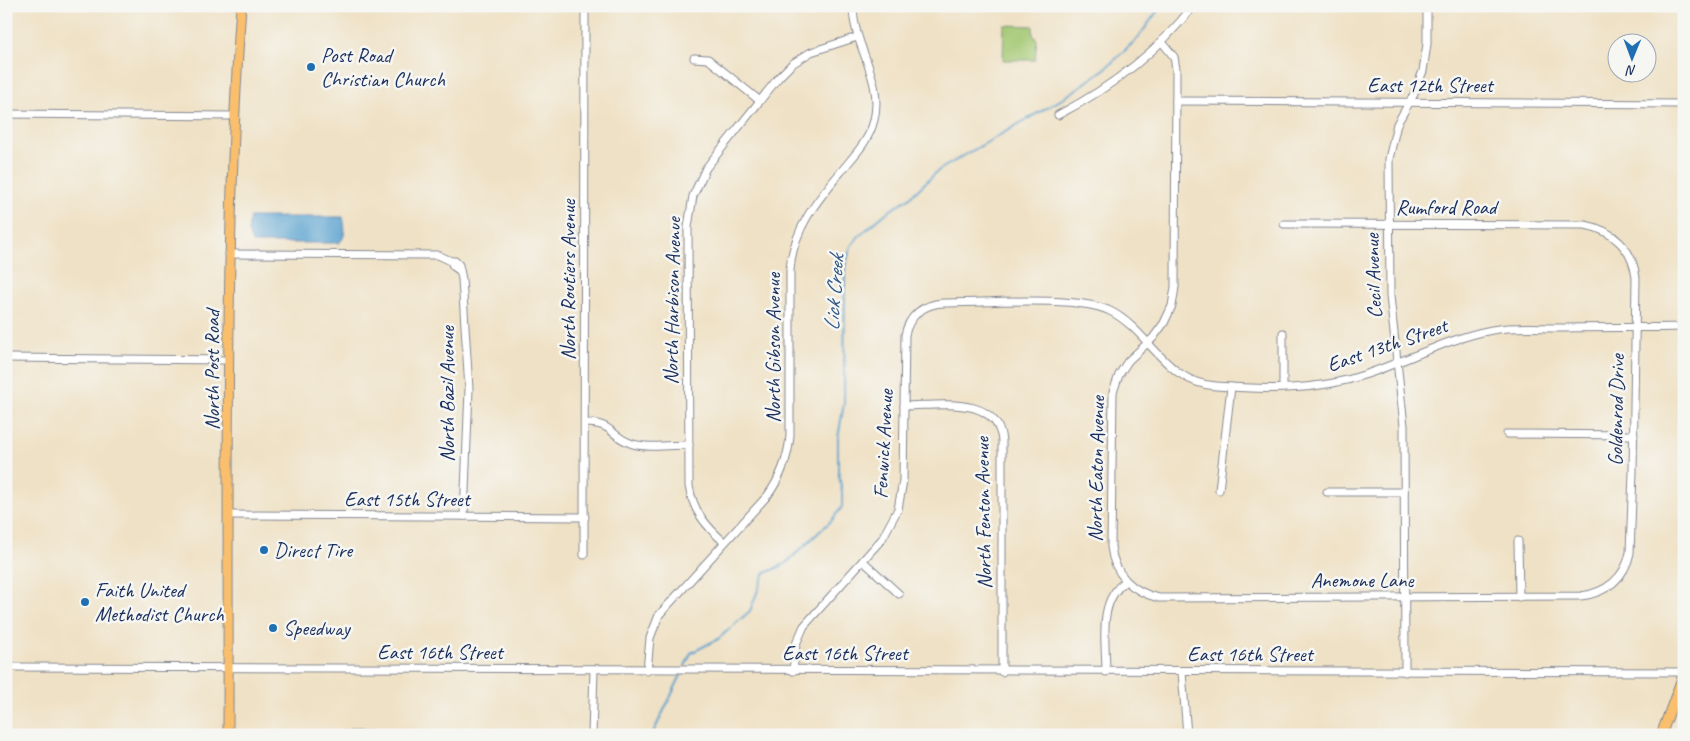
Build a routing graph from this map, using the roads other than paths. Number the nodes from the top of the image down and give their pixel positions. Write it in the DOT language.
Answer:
graph roads {
  1 [pos="241,6"];
  2 [pos="585,6"];
  3 [pos="853,6"];
  4 [pos="1193,6"];
  5 [pos="1427,6"];
  6 [pos="857,37"];
  7 [pos="1162,42"];
  8 [pos="694,58"];
  9 [pos="760,101"];
  10 [pos="1176,101"];
  11 [pos="1409,102"];
  12 [pos="1684,104"];
  13 [pos="6,114"];
  14 [pos="1058,115"];
  15 [pos="234,116"];
  16 [pos="1284,224"];
  17 [pos="1389,224"];
  18 [pos="1606,231"];
  19 [pos="230,254"];
  20 [pos="921,310"];
  21 [pos="1684,327"];
  22 [pos="1635,328"];
  23 [pos="1284,333"];
  24 [pos="1146,344"];
  25 [pos="6,358"];
  26 [pos="229,360"];
  27 [pos="1397,362"];
  28 [pos="1231,387"];
  29 [pos="1283,387"];
  30 [pos="904,406"];
  31 [pos="585,423"];
  32 [pos="1507,434"];
  33 [pos="1634,435"];
  34 [pos="688,445"];
  35 [pos="1219,490"];
  36 [pos="1327,492"];
  37 [pos="1404,492"];
  38 [pos="229,515"];
  39 [pos="464,516"];
  40 [pos="585,517"];
  41 [pos="1518,541"];
  42 [pos="724,542"];
  43 [pos="584,555"];
  44 [pos="862,561"];
  45 [pos="1126,581"];
  46 [pos="1602,590"];
  47 [pos="899,594"];
  48 [pos="1519,597"];
  49 [pos="1405,598"];
  50 [pos="6,667"];
  51 [pos="229,669"];
  52 [pos="594,670"];
  53 [pos="647,671"];
  54 [pos="793,671"];
  55 [pos="1002,672"];
  56 [pos="1106,672"];
  57 [pos="1182,672"];
  58 [pos="1405,672"];
  59 [pos="1684,673"];
  60 [pos="228,735"];
  61 [pos="316,735"];
  62 [pos="508,735"];
  63 [pos="592,735"];
  64 [pos="1187,735"];
  65 [pos="1661,735"];
  1 -- 15 [label="main road, North Post Road"];
  2 -- 31 [label="street, North Routiers Avenue"];
  3 -- 6 [label="street, North Gibson Avenue"];
  4 -- 7 [label="street"];
  5 -- 11 [label="street, Cecil Avenue"];
  6 -- 9 [label="street, North Harbison Avenue"];
  6 -- 42 [label="street, North Gibson Avenue"];
  7 -- 10 [label="street, North Eaton Avenue"];
  7 -- 14 [label="street"];
  8 -- 9 [label="street"];
  9 -- 34 [label="street, North Harbison Avenue"];
  10 -- 11 [label="street, East 12th Street"];
  10 -- 24 [label="street, North Eaton Avenue"];
  11 -- 12 [label="street, East 12th Street"];
  11 -- 17 [label="street, Cecil Avenue"];
  13 -- 15 [label="street"];
  15 -- 19 [label="main road, North Post Road"];
  16 -- 17 [label="street, Rumford Road"];
  17 -- 18 [label="street, Rumford Road"];
  17 -- 27 [label="street, Cecil Avenue"];
  18 -- 22 [label="street, Goldenrod Drive"];
  19 -- 26 [label="main road, North Post Road"];
  19 -- 39 [label="street, North Bazil Avenue"];
  20 -- 24 [label="street, East 13th Street"];
  20 -- 30 [label="street, Fenwick Avenue"];
  21 -- 22 [label="street, East 13th Street"];
  22 -- 27 [label="street, East 13th Street"];
  22 -- 33 [label="street, Goldenrod Drive"];
  23 -- 29 [label="street"];
  24 -- 28 [label="street, East 13th Street"];
  24 -- 45 [label="street, North Eaton Avenue"];
  25 -- 26 [label="street"];
  26 -- 38 [label="main road, North Post Road"];
  27 -- 29 [label="street, East 13th Street"];
  27 -- 37 [label="street, Cecil Avenue"];
  28 -- 29 [label="street, East 13th Street"];
  28 -- 35 [label="street"];
  30 -- 44 [label="street, Fenwick Avenue"];
  30 -- 55 [label="street, North Fenton Avenue"];
  31 -- 34 [label="street"];
  31 -- 40 [label="street, North Routiers Avenue"];
  32 -- 33 [label="street"];
  33 -- 46 [label="street, Goldenrod Drive"];
  34 -- 42 [label="street, North Harbison Avenue"];
  36 -- 37 [label="street"];
  37 -- 49 [label="street, Cecil Avenue"];
  38 -- 39 [label="street, East 15th Street"];
  38 -- 51 [label="main road, North Post Road"];
  39 -- 40 [label="street, East 15th Street"];
  40 -- 43 [label="street, North Routiers Avenue"];
  41 -- 48 [label="street"];
  42 -- 53 [label="street, North Gibson Avenue"];
  44 -- 47 [label="street"];
  44 -- 54 [label="street, Fenwick Avenue"];
  45 -- 49 [label="street, Anemone Lane"];
  45 -- 56 [label="street"];
  46 -- 48 [label="street, Anemone Lane"];
  48 -- 49 [label="street, Anemone Lane"];
  49 -- 58 [label="street, Cecil Avenue"];
  50 -- 51 [label="street, East 16th Street"];
  51 -- 52 [label="street, East 16th Street"];
  51 -- 60 [label="main road, North Post Road"];
  52 -- 53 [label="street, East 16th Street"];
  52 -- 63 [label="street"];
  53 -- 54 [label="street, East 16th Street"];
  54 -- 55 [label="street, East 16th Street"];
  55 -- 56 [label="street, East 16th Street"];
  56 -- 57 [label="street, East 16th Street"];
  57 -- 58 [label="street, East 16th Street"];
  57 -- 64 [label="street"];
  58 -- 59 [label="street, East 16th Street"];
  59 -- 65 [label="main road"];
  61 -- 62 [label="street"];
}
